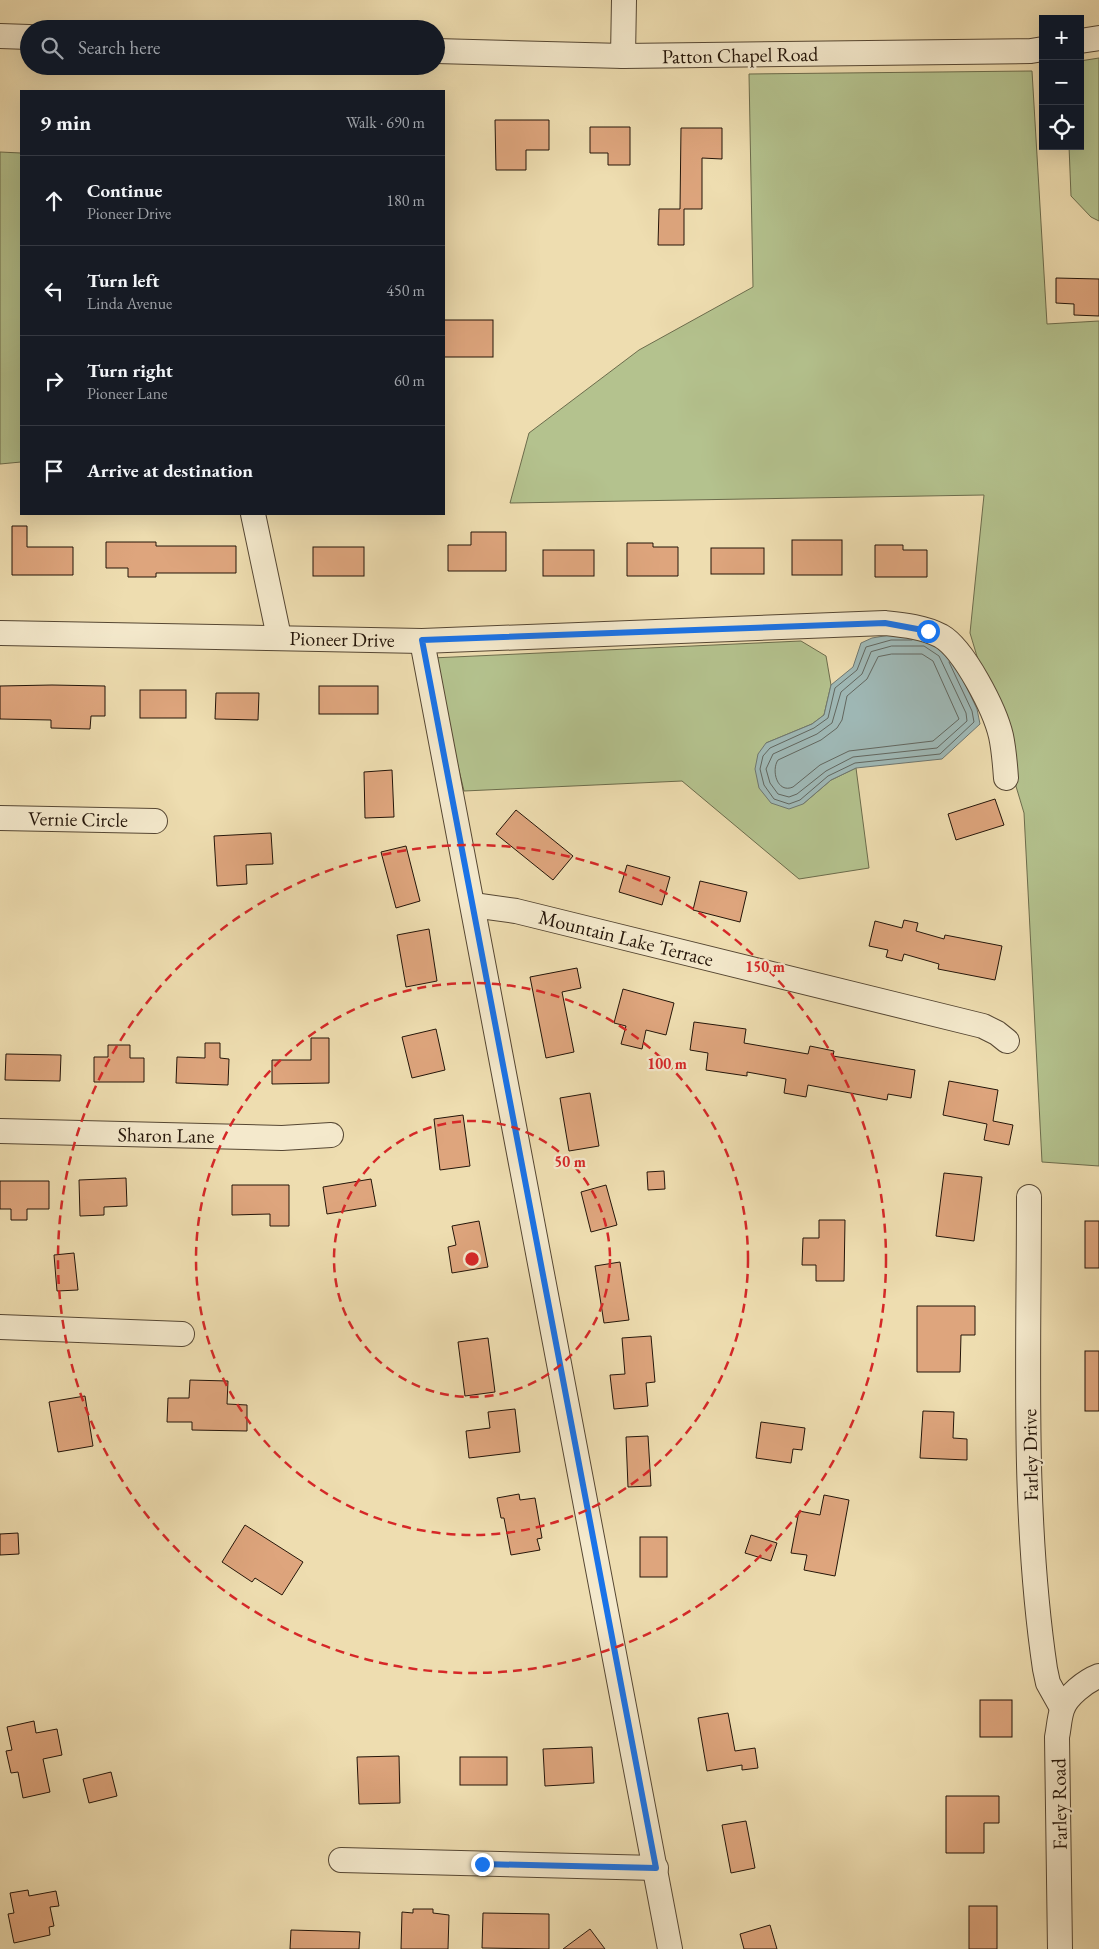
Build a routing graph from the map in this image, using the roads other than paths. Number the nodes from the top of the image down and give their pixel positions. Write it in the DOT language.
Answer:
graph roads {
  1 [pos="624,0"];
  2 [pos="0,36"];
  3 [pos="20,37"];
  4 [pos="1099,38"];
  5 [pos="1084,40"];
  6 [pos="1039,50"];
  7 [pos="445,51"];
  8 [pos="622,56"];
  9 [pos="253,515"];
  10 [pos="0,633"];
  11 [pos="279,638"];
  12 [pos="422,640"];
  13 [pos="1006,778"];
  14 [pos="0,818"];
  15 [pos="155,821"];
  16 [pos="473,905"];
  17 [pos="1007,1040"];
  18 [pos="0,1131"];
  19 [pos="331,1136"];
  20 [pos="1029,1197"];
  21 [pos="0,1327"];
  22 [pos="182,1334"];
  23 [pos="1099,1676"];
  24 [pos="1062,1708"];
  25 [pos="341,1860"];
  26 [pos="656,1868"];
  27 [pos="670,1949"];
  28 [pos="1060,1949"];
  1 -- 8 [label="street"];
  2 -- 3 [label="street"];
  4 -- 5 [label="street"];
  6 -- 8 [label="street, Patton Chapel Road"];
  7 -- 8 [label="street, Patton Chapel Road"];
  9 -- 11 [label="street"];
  10 -- 11 [label="street, Pioneer Drive"];
  11 -- 12 [label="street, Pioneer Drive"];
  12 -- 13 [label="street, Pioneer Drive"];
  12 -- 16 [label="street"];
  14 -- 15 [label="street, Vernie Circle"];
  16 -- 17 [label="street, Mountain Lake Terrace"];
  16 -- 26 [label="street"];
  18 -- 19 [label="street, Sharon Lane"];
  20 -- 24 [label="street, Farley Drive"];
  21 -- 22 [label="street"];
  23 -- 24 [label="street"];
  24 -- 28 [label="street, Farley Road"];
  25 -- 26 [label="street"];
  26 -- 27 [label="street"];
}
